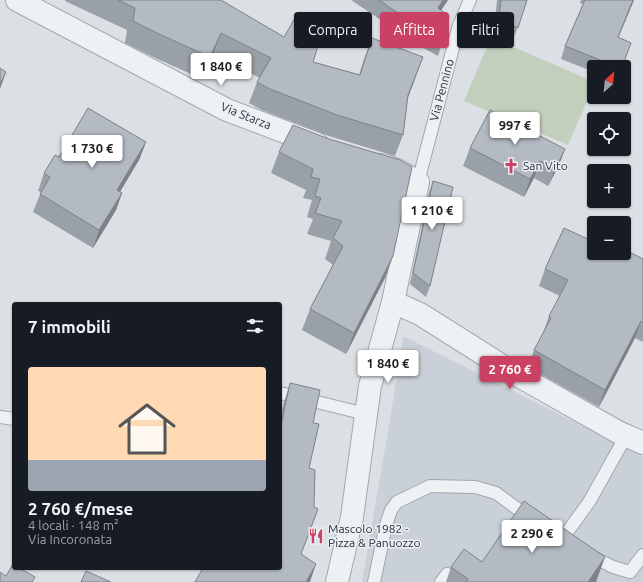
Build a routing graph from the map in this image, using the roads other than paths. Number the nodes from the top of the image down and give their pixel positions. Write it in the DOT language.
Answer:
graph roads {
  1 [pos="17,0"];
  2 [pos="470,0"];
  3 [pos="332,150"];
  4 [pos="361,159"];
  5 [pos="418,182"];
  6 [pos="393,302"];
  7 [pos="282,393"];
  8 [pos="366,414"];
  9 [pos="0,417"];
  10 [pos="12,419"];
  11 [pos="635,440"];
  12 [pos="570,542"];
  13 [pos="643,555"];
  14 [pos="337,582"];
  15 [pos="374,582"];
  1 -- 3 [label="street, Via Starza"];
  2 -- 5 [label="lane, Via Pennino"];
  4 -- 5 [label="street"];
  5 -- 6 [label="street"];
  6 -- 8 [label="street"];
  6 -- 11 [label="street"];
  7 -- 8 [label="lane"];
  8 -- 14 [label="street"];
  9 -- 10 [label="lane"];
  11 -- 12 [label="lane"];
  12 -- 13 [label="lane"];
  12 -- 15 [label="lane"];
}
